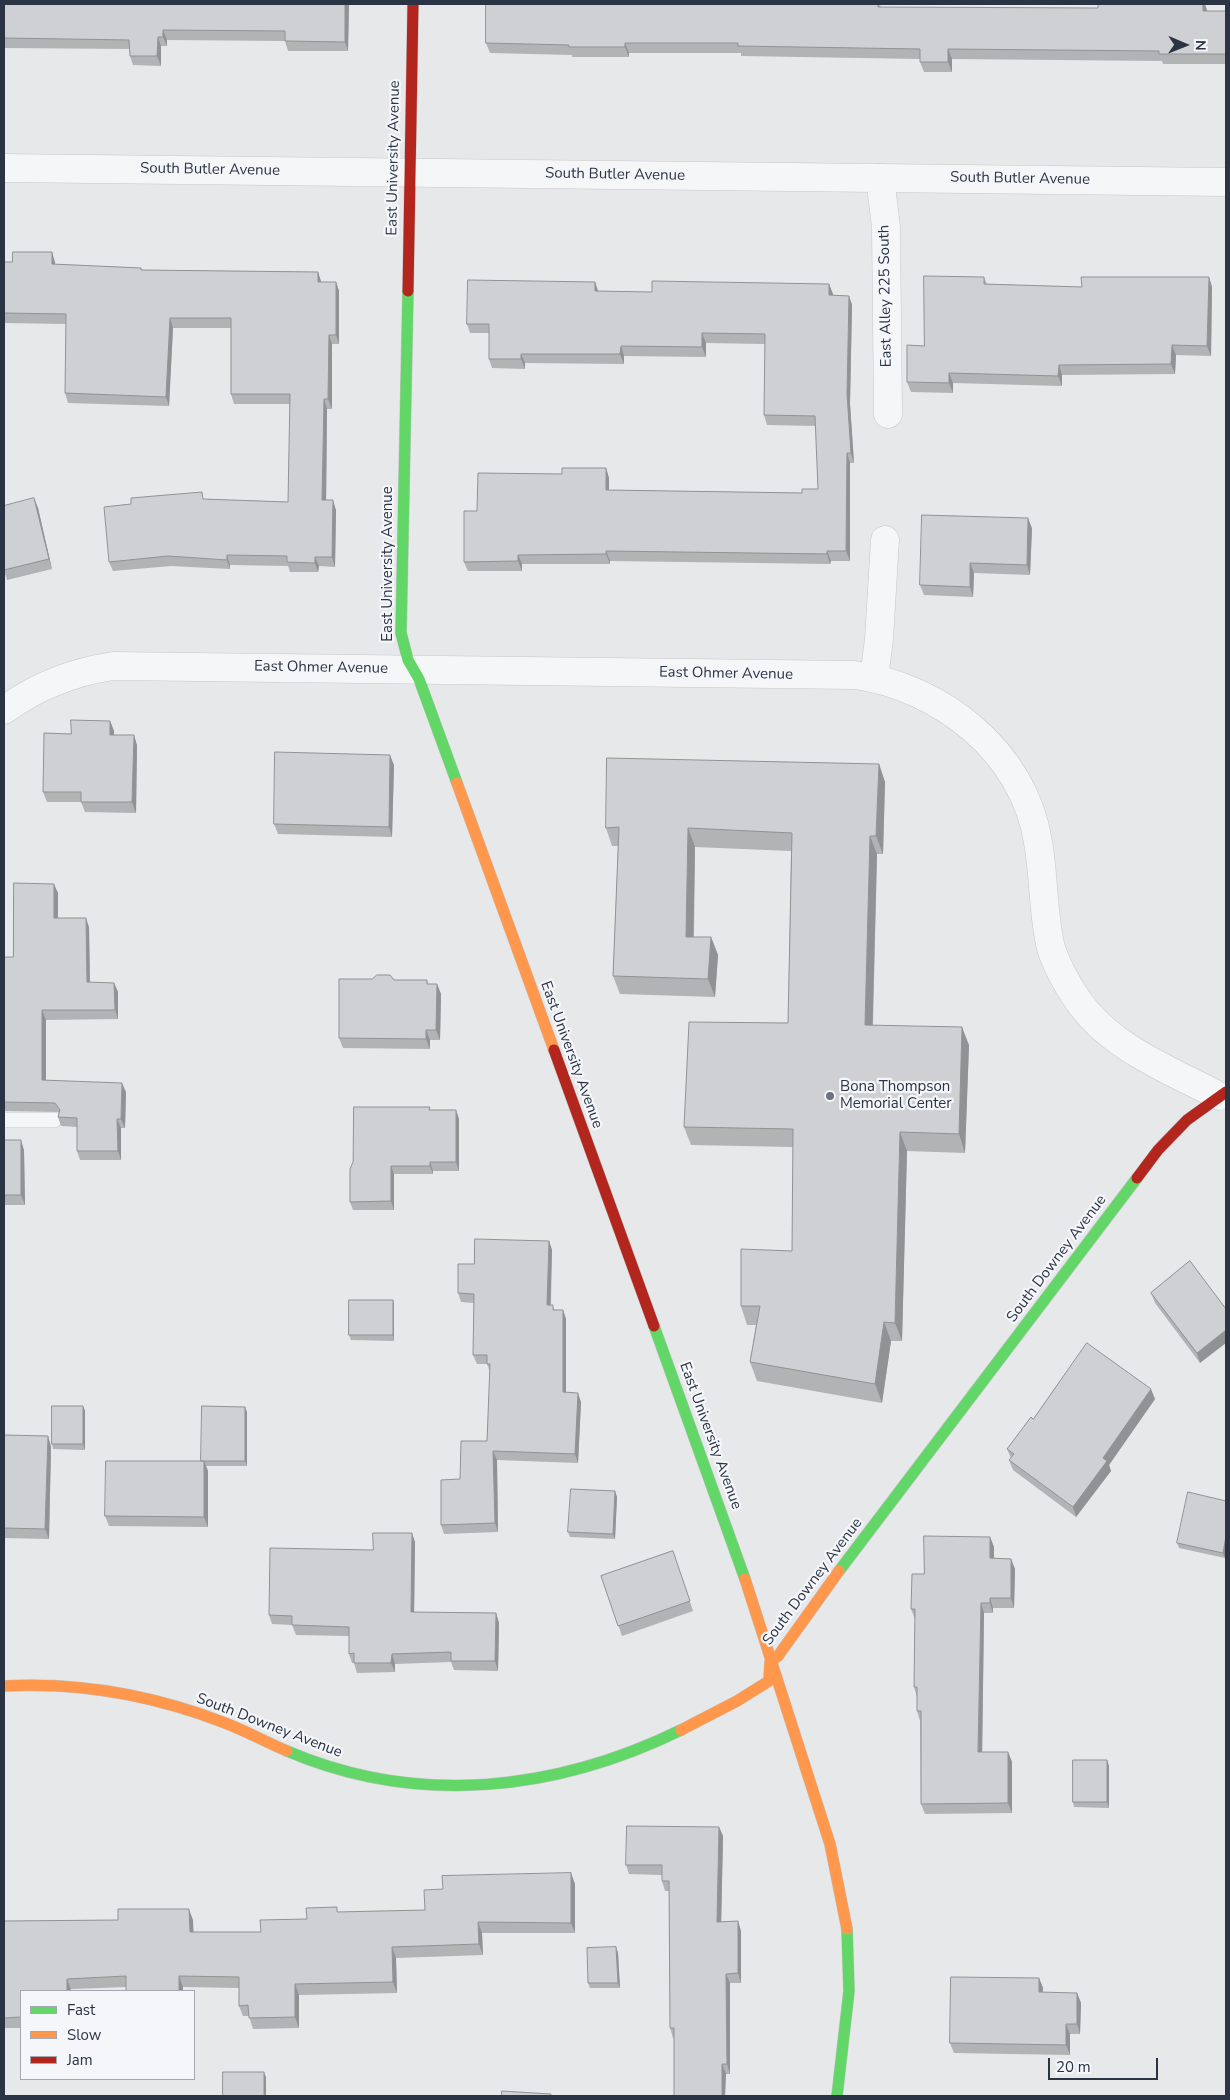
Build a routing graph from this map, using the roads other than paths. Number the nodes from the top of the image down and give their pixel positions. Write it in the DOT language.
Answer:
graph roads {
  1 [pos="413,4"];
  2 [pos="4,168"];
  3 [pos="408,173"];
  4 [pos="880,178"];
  5 [pos="1226,182"];
  6 [pos="888,414"];
  7 [pos="885,540"];
  8 [pos="414,669"];
  9 [pos="874,678"];
  10 [pos="4,710"];
  11 [pos="1222,1094"];
  12 [pos="4,1120"];
  13 [pos="54,1120"];
  14 [pos="770,1662"];
  15 [pos="4,1686"];
  16 [pos="837,2096"];
  1 -- 3 [label="street, East University Avenue"];
  2 -- 3 [label="street, South Butler Avenue"];
  3 -- 4 [label="street, South Butler Avenue"];
  3 -- 8 [label="street, East University Avenue"];
  4 -- 5 [label="street, South Butler Avenue"];
  4 -- 6 [label="street, East Alley 225 South"];
  7 -- 9 [label="street"];
  8 -- 9 [label="street, East Ohmer Avenue"];
  8 -- 10 [label="street, East Ohmer Avenue"];
  8 -- 14 [label="street, East University Avenue"];
  9 -- 11 [label="street, East Ohmer Avenue"];
  11 -- 14 [label="street, South Downey Avenue"];
  12 -- 13 [label="lane"];
  14 -- 15 [label="street, South Downey Avenue"];
  14 -- 16 [label="street, East University Avenue"];
}
